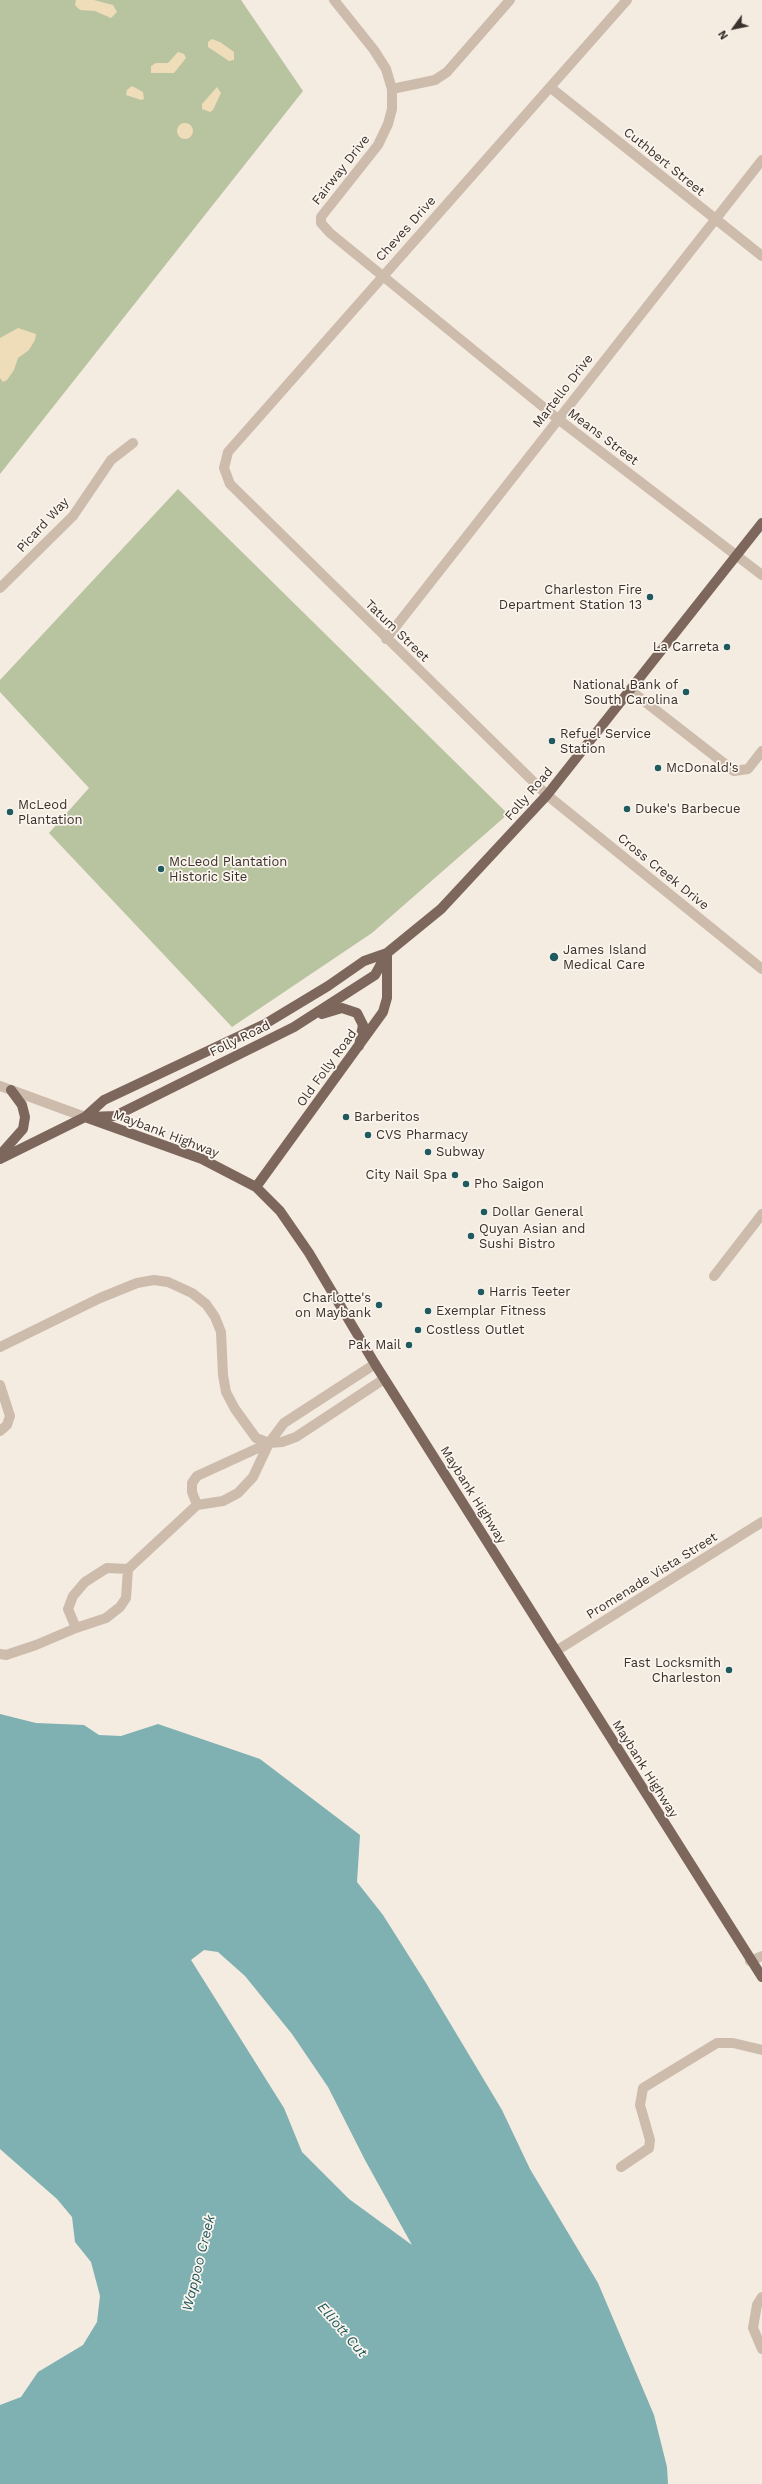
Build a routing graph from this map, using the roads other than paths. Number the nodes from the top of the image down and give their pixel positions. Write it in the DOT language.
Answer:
graph roads {
  1 [pos="334,0"];
  2 [pos="510,0"];
  3 [pos="627,0"];
  4 [pos="551,88"];
  5 [pos="392,89"];
  6 [pos="762,160"];
  7 [pos="714,219"];
  8 [pos="762,256"];
  9 [pos="382,276"];
  10 [pos="558,419"];
  11 [pos="133,444"];
  12 [pos="230,484"];
  13 [pos="762,523"];
  14 [pos="737,556"];
  15 [pos="762,575"];
  16 [pos="0,588"];
  17 [pos="386,639"];
  18 [pos="630,690"];
  19 [pos="762,751"];
  20 [pos="547,796"];
  21 [pos="388,953"];
  22 [pos="762,970"];
  23 [pos="304,1022"];
  24 [pos="359,1046"];
  25 [pos="0,1086"];
  26 [pos="11,1090"];
  27 [pos="85,1118"];
  28 [pos="0,1155"];
  29 [pos="0,1158"];
  30 [pos="256,1187"];
  31 [pos="762,1214"];
  32 [pos="714,1276"];
  33 [pos="0,1347"];
  34 [pos="375,1364"];
  35 [pos="384,1379"];
  36 [pos="0,1385"];
  37 [pos="0,1431"];
  38 [pos="269,1443"];
  39 [pos="197,1504"];
  40 [pos="762,1522"];
  41 [pos="128,1569"];
  42 [pos="76,1628"];
  43 [pos="556,1651"];
  44 [pos="0,1654"];
  45 [pos="762,1956"];
  46 [pos="750,1962"];
  47 [pos="762,1977"];
  48 [pos="762,2050"];
  49 [pos="621,2167"];
  50 [pos="762,2297"];
  51 [pos="762,2349"];
  1 -- 5 [label="street, Fairway Drive"];
  2 -- 5 [label="street"];
  3 -- 4 [label="street, Cheves Drive"];
  4 -- 7 [label="street, Cuthbert Street"];
  4 -- 9 [label="street, Cheves Drive"];
  5 -- 9 [label="street, Fairway Drive"];
  6 -- 7 [label="street, Martello Drive"];
  7 -- 8 [label="street, Cuthbert Street"];
  7 -- 10 [label="street, Martello Drive"];
  9 -- 10 [label="street, Means Street"];
  9 -- 12 [label="street, Cheves Drive"];
  10 -- 14 [label="street, Means Street"];
  10 -- 17 [label="street, Martello Drive"];
  11 -- 16 [label="street, Picard Way"];
  12 -- 17 [label="street, Tatum Street"];
  13 -- 14 [label="main road, Folly Road"];
  14 -- 15 [label="street, Means Street"];
  14 -- 18 [label="main road, Folly Road"];
  17 -- 20 [label="street, Tatum Street"];
  18 -- 19 [label="street"];
  18 -- 20 [label="main road, Folly Road"];
  20 -- 21 [label="main road, Folly Road"];
  20 -- 22 [label="street, Cross Creek Drive"];
  21 -- 23 [label="main road, Folly Road"];
  21 -- 24 [label="main road, Old Folly Road"];
  21 -- 27 [label="main road, Folly Road"];
  23 -- 24 [label="main road"];
  23 -- 27 [label="main road, Folly Road"];
  24 -- 30 [label="main road, Old Folly Road"];
  25 -- 26 [label="street"];
  26 -- 27 [label="street"];
  26 -- 28 [label="main road"];
  27 -- 29 [label="main road, Folly Road"];
  27 -- 30 [label="main road, Maybank Highway"];
  30 -- 34 [label="main road, Maybank Highway"];
  31 -- 32 [label="street"];
  33 -- 38 [label="street"];
  34 -- 35 [label="main road, Maybank Highway"];
  34 -- 38 [label="street"];
  35 -- 38 [label="street"];
  35 -- 43 [label="main road, Maybank Highway"];
  36 -- 37 [label="street"];
  38 -- 39 [label="street"];
  38 -- 39 [label="street"];
  39 -- 41 [label="street"];
  40 -- 43 [label="street, Promenade Vista Street"];
  41 -- 42 [label="street"];
  41 -- 42 [label="street"];
  42 -- 44 [label="street"];
  43 -- 46 [label="main road, Maybank Highway"];
  45 -- 46 [label="street"];
  46 -- 47 [label="main road, Maybank Highway"];
  48 -- 49 [label="street"];
  50 -- 51 [label="street"];
}
